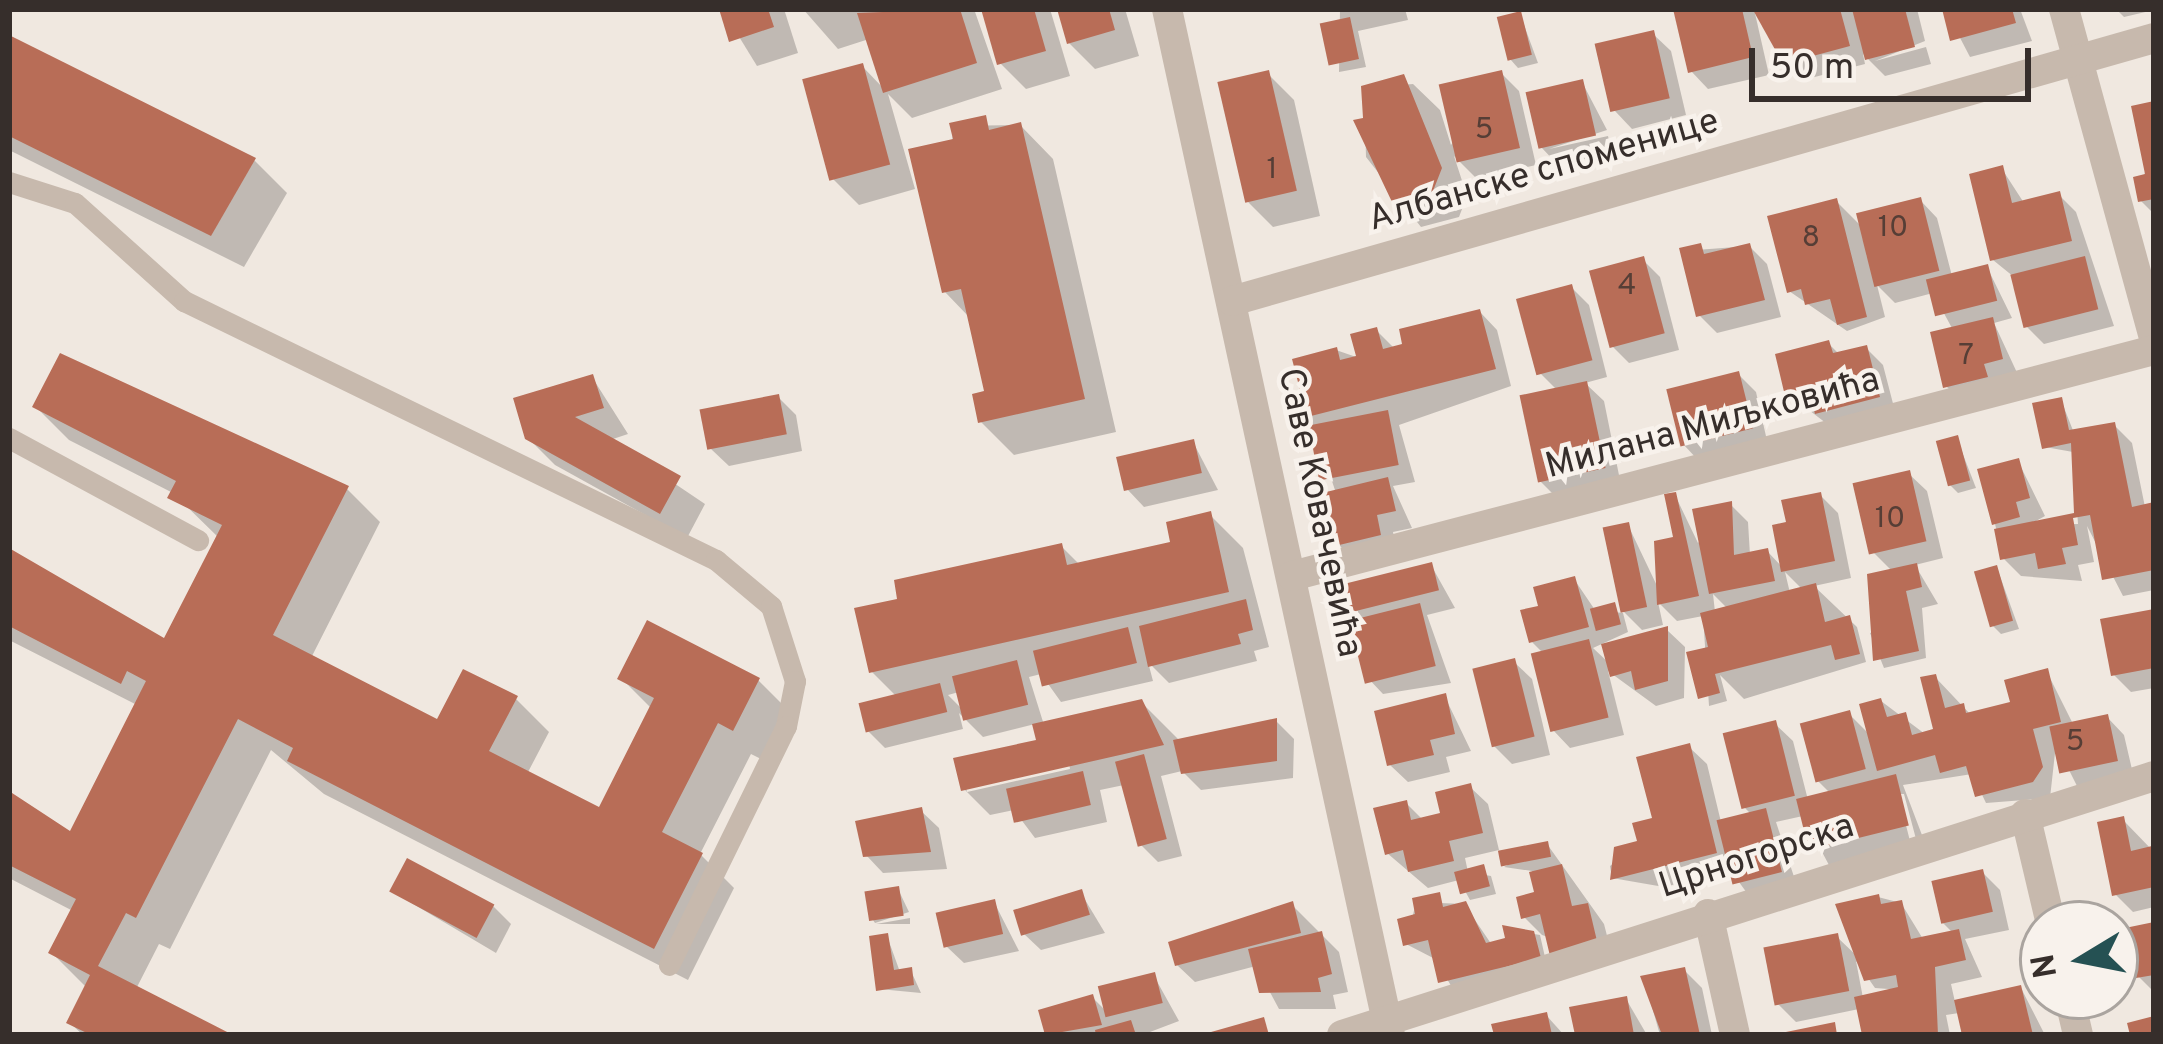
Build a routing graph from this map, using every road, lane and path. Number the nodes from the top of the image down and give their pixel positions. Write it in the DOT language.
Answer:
graph roads {
  1 [pos="1167,9"];
  2 [pos="2064,9"];
  3 [pos="2154,38"];
  4 [pos="2079,61"];
  5 [pos="9,182"];
  6 [pos="1232,301"];
  7 [pos="2154,339"];
  8 [pos="2154,350"];
  9 [pos="9,438"];
  10 [pos="198,540"];
  11 [pos="1292,576"];
  12 [pos="2154,776"];
  13 [pos="2025,814"];
  14 [pos="2045,900"];
  15 [pos="1708,914"];
  16 [pos="669,965"];
  17 [pos="1388,1028"];
  18 [pos="1342,1035"];
  19 [pos="1735,1035"];
  1 -- 6 [label="street, Саве Ковачевића"];
  2 -- 4 [label="street"];
  3 -- 4 [label="street, Албанске споменице"];
  4 -- 6 [label="street, Албанске споменице"];
  4 -- 7 [label="street"];
  5 -- 16 [label="lane"];
  6 -- 11 [label="street, Саве Ковачевића"];
  8 -- 11 [label="street, Милана Миљковића"];
  9 -- 10 [label="lane"];
  11 -- 17 [label="street, Саве Ковачевића"];
  12 -- 13 [label="street, Црногорска"];
  13 -- 14 [label="street"];
  13 -- 15 [label="street, Црногорска"];
  15 -- 17 [label="street, Црногорска"];
  15 -- 19 [label="street"];
  17 -- 18 [label="street, Црногорска"];
}
